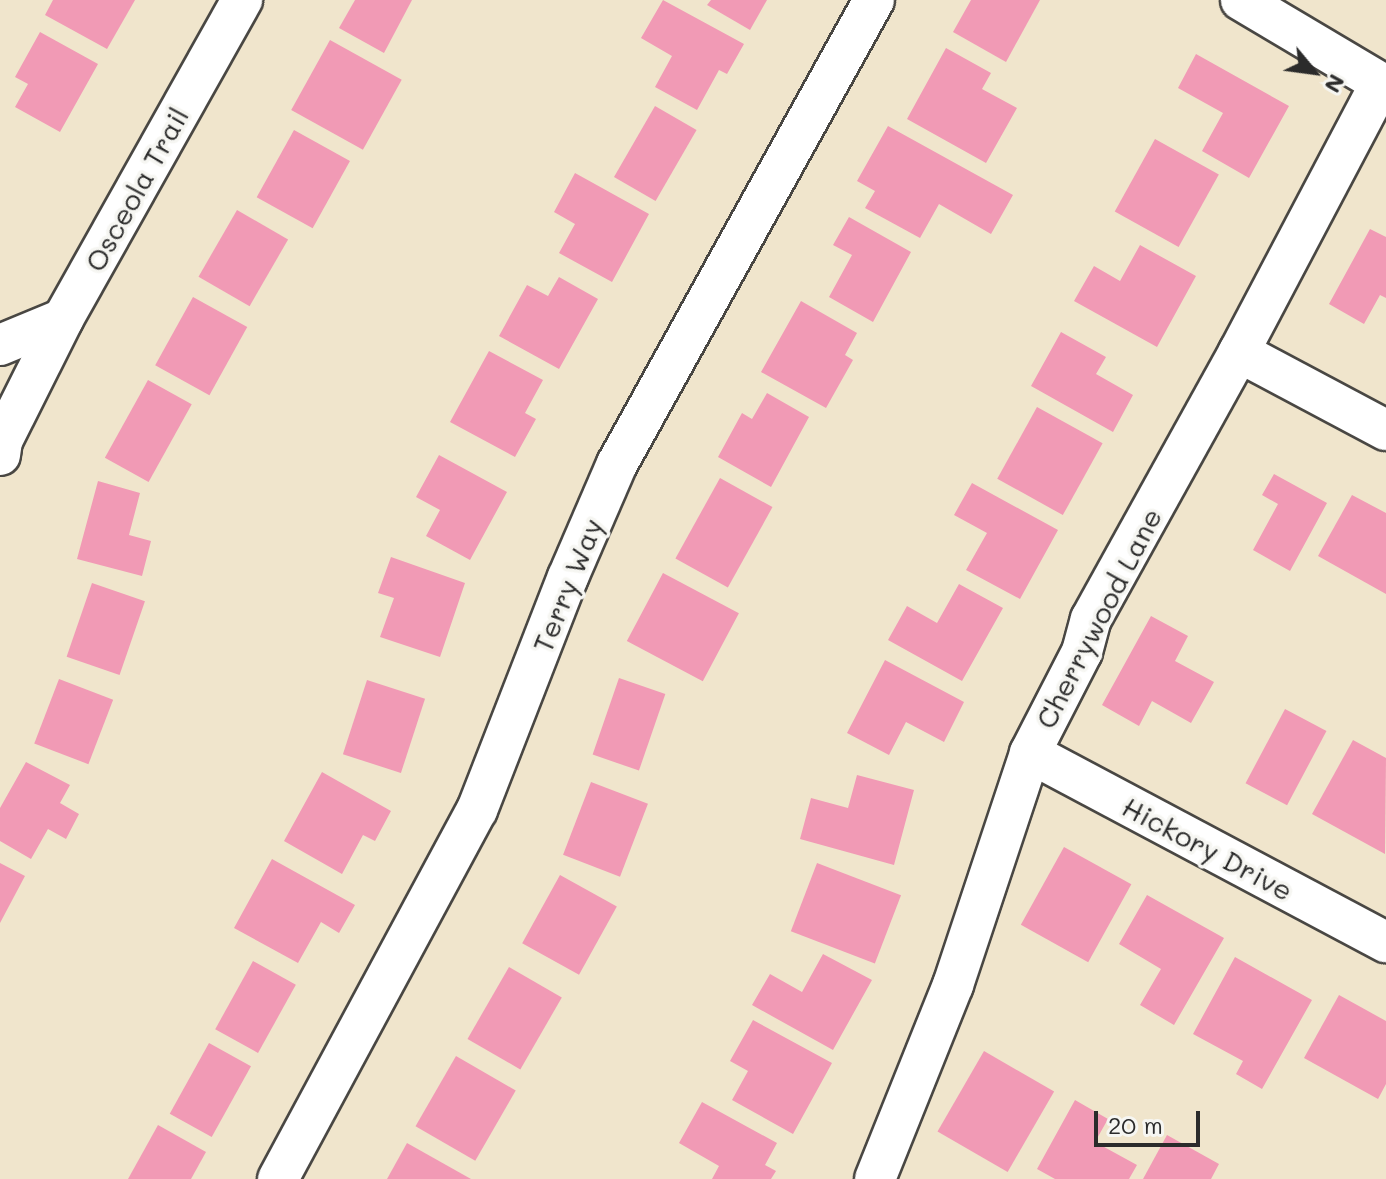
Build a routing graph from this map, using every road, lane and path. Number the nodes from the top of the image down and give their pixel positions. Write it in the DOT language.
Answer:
graph roads {
  1 [pos="242,0"];
  2 [pos="874,0"];
  3 [pos="1241,0"];
  4 [pos="1384,85"];
  5 [pos="63,319"];
  6 [pos="0,345"];
  7 [pos="1239,352"];
  8 [pos="1386,430"];
  9 [pos="0,455"];
  10 [pos="1030,753"];
  11 [pos="1386,942"];
  12 [pos="278,1179"];
  13 [pos="876,1179"];
  1 -- 5 [label="street, Osceola Trail"];
  2 -- 12 [label="street, Terry Way"];
  3 -- 4 [label="street"];
  4 -- 7 [label="street, Cherrywood Lane"];
  5 -- 6 [label="street"];
  5 -- 9 [label="street, Osceola Trail"];
  7 -- 8 [label="street"];
  7 -- 10 [label="street, Cherrywood Lane"];
  10 -- 11 [label="street, Hickory Drive"];
  10 -- 13 [label="street, Cherrywood Lane"];
}
